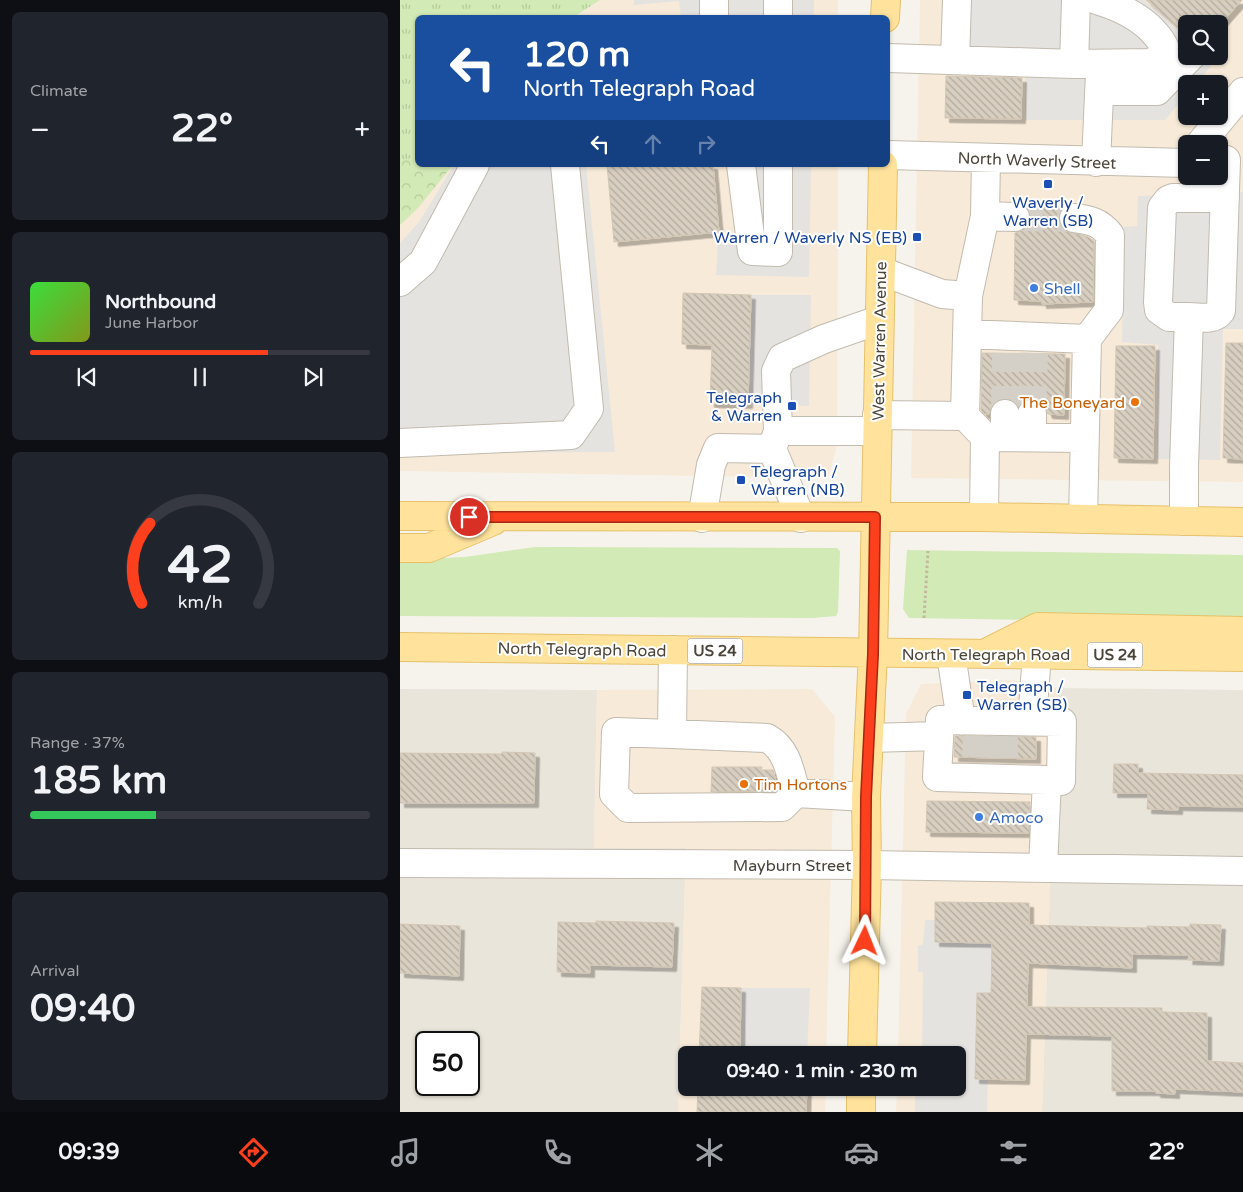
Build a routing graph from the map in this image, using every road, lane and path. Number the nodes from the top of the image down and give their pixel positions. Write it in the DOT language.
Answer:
graph roads {
  1 [pos="714,0"];
  2 [pos="778,0"];
  3 [pos="886,0"];
  4 [pos="957,0"];
  5 [pos="1076,0"];
  6 [pos="1097,0"];
  7 [pos="714,15"];
  8 [pos="778,15"];
  9 [pos="885,15"];
  10 [pos="890,58"];
  11 [pos="955,60"];
  12 [pos="1087,64"];
  13 [pos="1182,65"];
  14 [pos="1099,91"];
  15 [pos="1243,92"];
  16 [pos="1208,135"];
  17 [pos="890,154"];
  18 [pos="986,158"];
  19 [pos="1178,158"];
  20 [pos="1229,160"];
  21 [pos="1096,162"];
  22 [pos="475,167"];
  23 [pos="565,167"];
  24 [pos="741,167"];
  25 [pos="778,167"];
  26 [pos="884,167"];
  27 [pos="1225,198"];
  28 [pos="984,216"];
  29 [pos="1015,217"];
  30 [pos="1074,218"];
  31 [pos="881,271"];
  32 [pos="400,282"];
  33 [pos="968,296"];
  34 [pos="1189,317"];
  35 [pos="880,320"];
  36 [pos="967,334"];
  37 [pos="1087,339"];
  38 [pos="964,416"];
  39 [pos="877,423"];
  40 [pos="998,429"];
  41 [pos="1084,438"];
  42 [pos="775,440"];
  43 [pos="400,443"];
  44 [pos="400,516"];
  45 [pos="984,516"];
  46 [pos="503,517"];
  47 [pos="875,517"];
  48 [pos="702,518"];
  49 [pos="801,518"];
  50 [pos="1083,519"];
  51 [pos="1184,521"];
  52 [pos="1243,522"];
  53 [pos="400,548"];
  54 [pos="928,551"];
  55 [pos="924,618"];
  56 [pos="1243,631"];
  57 [pos="400,647"];
  58 [pos="673,650"];
  59 [pos="987,653"];
  60 [pos="873,654"];
  61 [pos="951,654"];
  62 [pos="1037,654"];
  63 [pos="1243,658"];
  64 [pos="1032,721"];
  65 [pos="672,734"];
  66 [pos="939,736"];
  67 [pos="870,738"];
  68 [pos="974,742"];
  69 [pos="1004,748"];
  70 [pos="1047,780"];
  71 [pos="796,792"];
  72 [pos="866,797"];
  73 [pos="400,862"];
  74 [pos="867,865"];
  75 [pos="1043,868"];
  76 [pos="1243,871"];
  77 [pos="862,1046"];
  78 [pos="861,1096"];
  79 [pos="861,1112"];
  1 -- 7 [label="street"];
  2 -- 8 [label="street"];
  3 -- 9 [label="main road"];
  4 -- 11 [label="street"];
  5 -- 12 [label="street"];
  6 -- 12 [label="street"];
  10 -- 11 [label="street"];
  11 -- 12 [label="street"];
  12 -- 14 [label="street"];
  13 -- 14 [label="street"];
  14 -- 21 [label="street"];
  15 -- 16 [label="street"];
  17 -- 18 [label="street, North Waverly Street"];
  18 -- 21 [label="street, North Waverly Street"];
  18 -- 28 [label="street"];
  19 -- 21 [label="street, North Waverly Street"];
  20 -- 27 [label="street"];
  22 -- 32 [label="street"];
  23 -- 43 [label="street"];
  24 -- 25 [label="street"];
  26 -- 31 [label="main road, West Warren Avenue"];
  27 -- 34 [label="street"];
  27 -- 34 [label="street"];
  28 -- 29 [label="street"];
  28 -- 33 [label="street"];
  30 -- 37 [label="street"];
  31 -- 33 [label="street"];
  31 -- 35 [label="main road, West Warren Avenue"];
  33 -- 36 [label="street"];
  34 -- 51 [label="street"];
  35 -- 39 [label="main road, West Warren Avenue"];
  35 -- 42 [label="street"];
  36 -- 37 [label="street"];
  36 -- 38 [label="street"];
  37 -- 41 [label="street"];
  38 -- 39 [label="street"];
  38 -- 40 [label="street"];
  39 -- 42 [label="street"];
  39 -- 47 [label="main road, West Warren Avenue"];
  40 -- 41 [label="street"];
  40 -- 45 [label="street"];
  41 -- 50 [label="street"];
  42 -- 48 [label="street"];
  42 -- 49 [label="street"];
  44 -- 46 [label="main road"];
  45 -- 47 [label="main road"];
  45 -- 50 [label="main road"];
  46 -- 48 [label="main road"];
  46 -- 53 [label="main road"];
  47 -- 49 [label="main road"];
  47 -- 60 [label="main road, West Warren Avenue"];
  48 -- 49 [label="main road"];
  50 -- 51 [label="main road"];
  51 -- 52 [label="main road"];
  54 -- 55 [label="path"];
  56 -- 59 [label="main road"];
  57 -- 58 [label="main road, North Telegraph Road / US 24"];
  58 -- 60 [label="main road, North Telegraph Road / US 24"];
  58 -- 65 [label="street"];
  59 -- 61 [label="main road, North Telegraph Road / US 24"];
  59 -- 62 [label="main road, North Telegraph Road / US 24"];
  60 -- 61 [label="main road, North Telegraph Road / US 24"];
  60 -- 67 [label="main road, West Warren Avenue"];
  61 -- 68 [label="street"];
  62 -- 63 [label="main road, North Telegraph Road / US 24"];
  62 -- 64 [label="street"];
  64 -- 69 [label="street"];
  64 -- 70 [label="street"];
  65 -- 71 [label="street"];
  65 -- 71 [label="street"];
  66 -- 67 [label="street"];
  66 -- 68 [label="street"];
  66 -- 68 [label="street"];
  67 -- 72 [label="main road, West Warren Avenue"];
  68 -- 69 [label="street"];
  68 -- 69 [label="street"];
  69 -- 70 [label="street"];
  70 -- 75 [label="street"];
  71 -- 72 [label="street"];
  72 -- 74 [label="main road, West Warren Avenue"];
  73 -- 74 [label="street, Mayburn Street"];
  74 -- 75 [label="street, Mayburn Street"];
  74 -- 77 [label="main road, West Warren Avenue"];
  75 -- 76 [label="street, Mayburn Street"];
  78 -- 79 [label="main road"];
}
